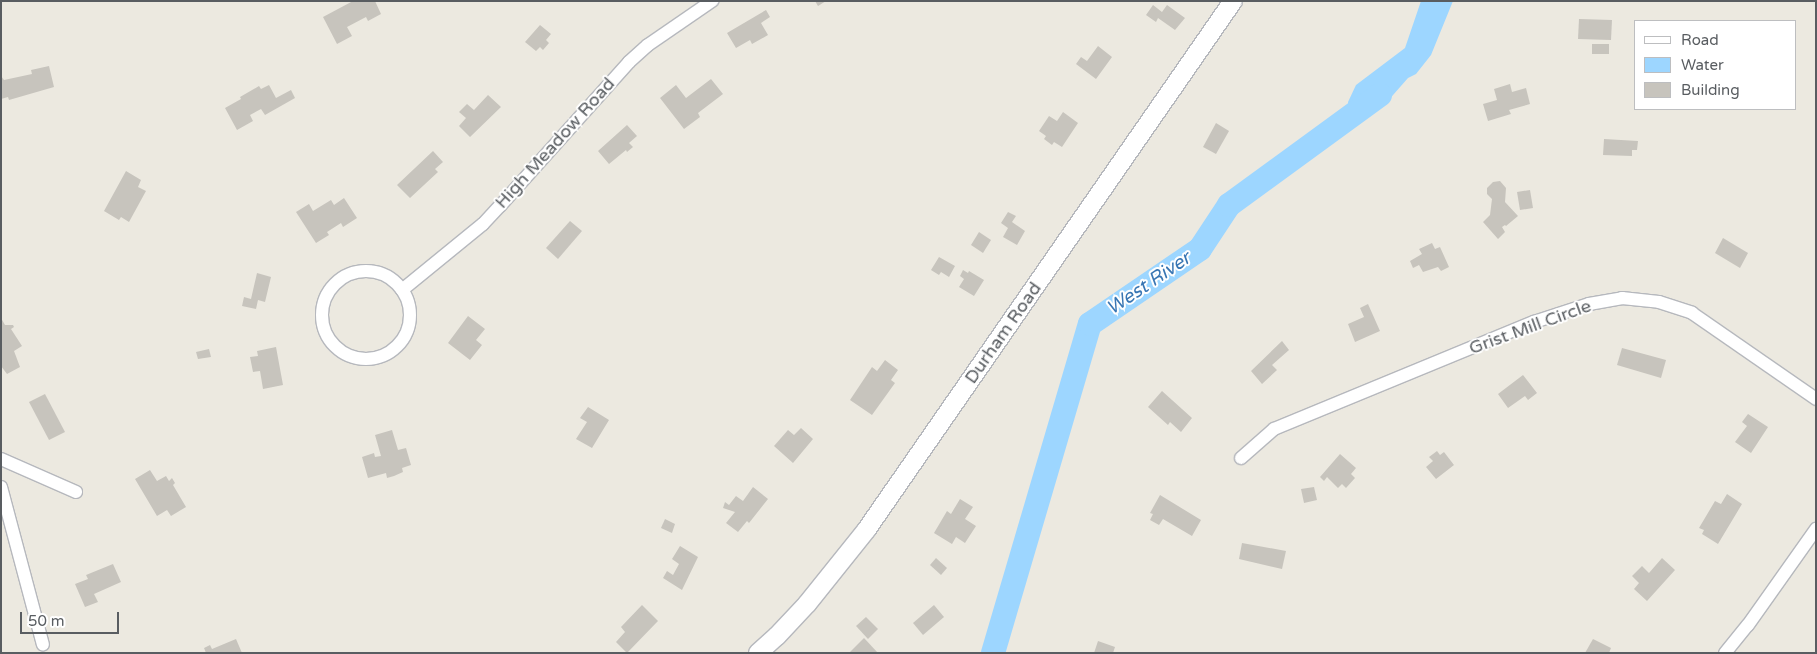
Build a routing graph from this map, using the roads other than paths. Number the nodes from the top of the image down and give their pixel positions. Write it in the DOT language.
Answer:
graph roads {
  1 [pos="712,1"];
  2 [pos="1233,1"];
  3 [pos="402,290"];
  4 [pos="1816,400"];
  5 [pos="1,458"];
  6 [pos="1241,458"];
  7 [pos="1,487"];
  8 [pos="76,492"];
  9 [pos="1816,530"];
  10 [pos="43,646"];
  11 [pos="758,653"];
  12 [pos="1725,653"];
  1 -- 3 [label="street, High Meadow Road"];
  2 -- 11 [label="main road, Durham Road"];
  3 -- 3 [label="street"];
  4 -- 6 [label="street, Grist Mill Circle"];
  5 -- 8 [label="street"];
  7 -- 10 [label="street"];
  9 -- 12 [label="street"];
}
